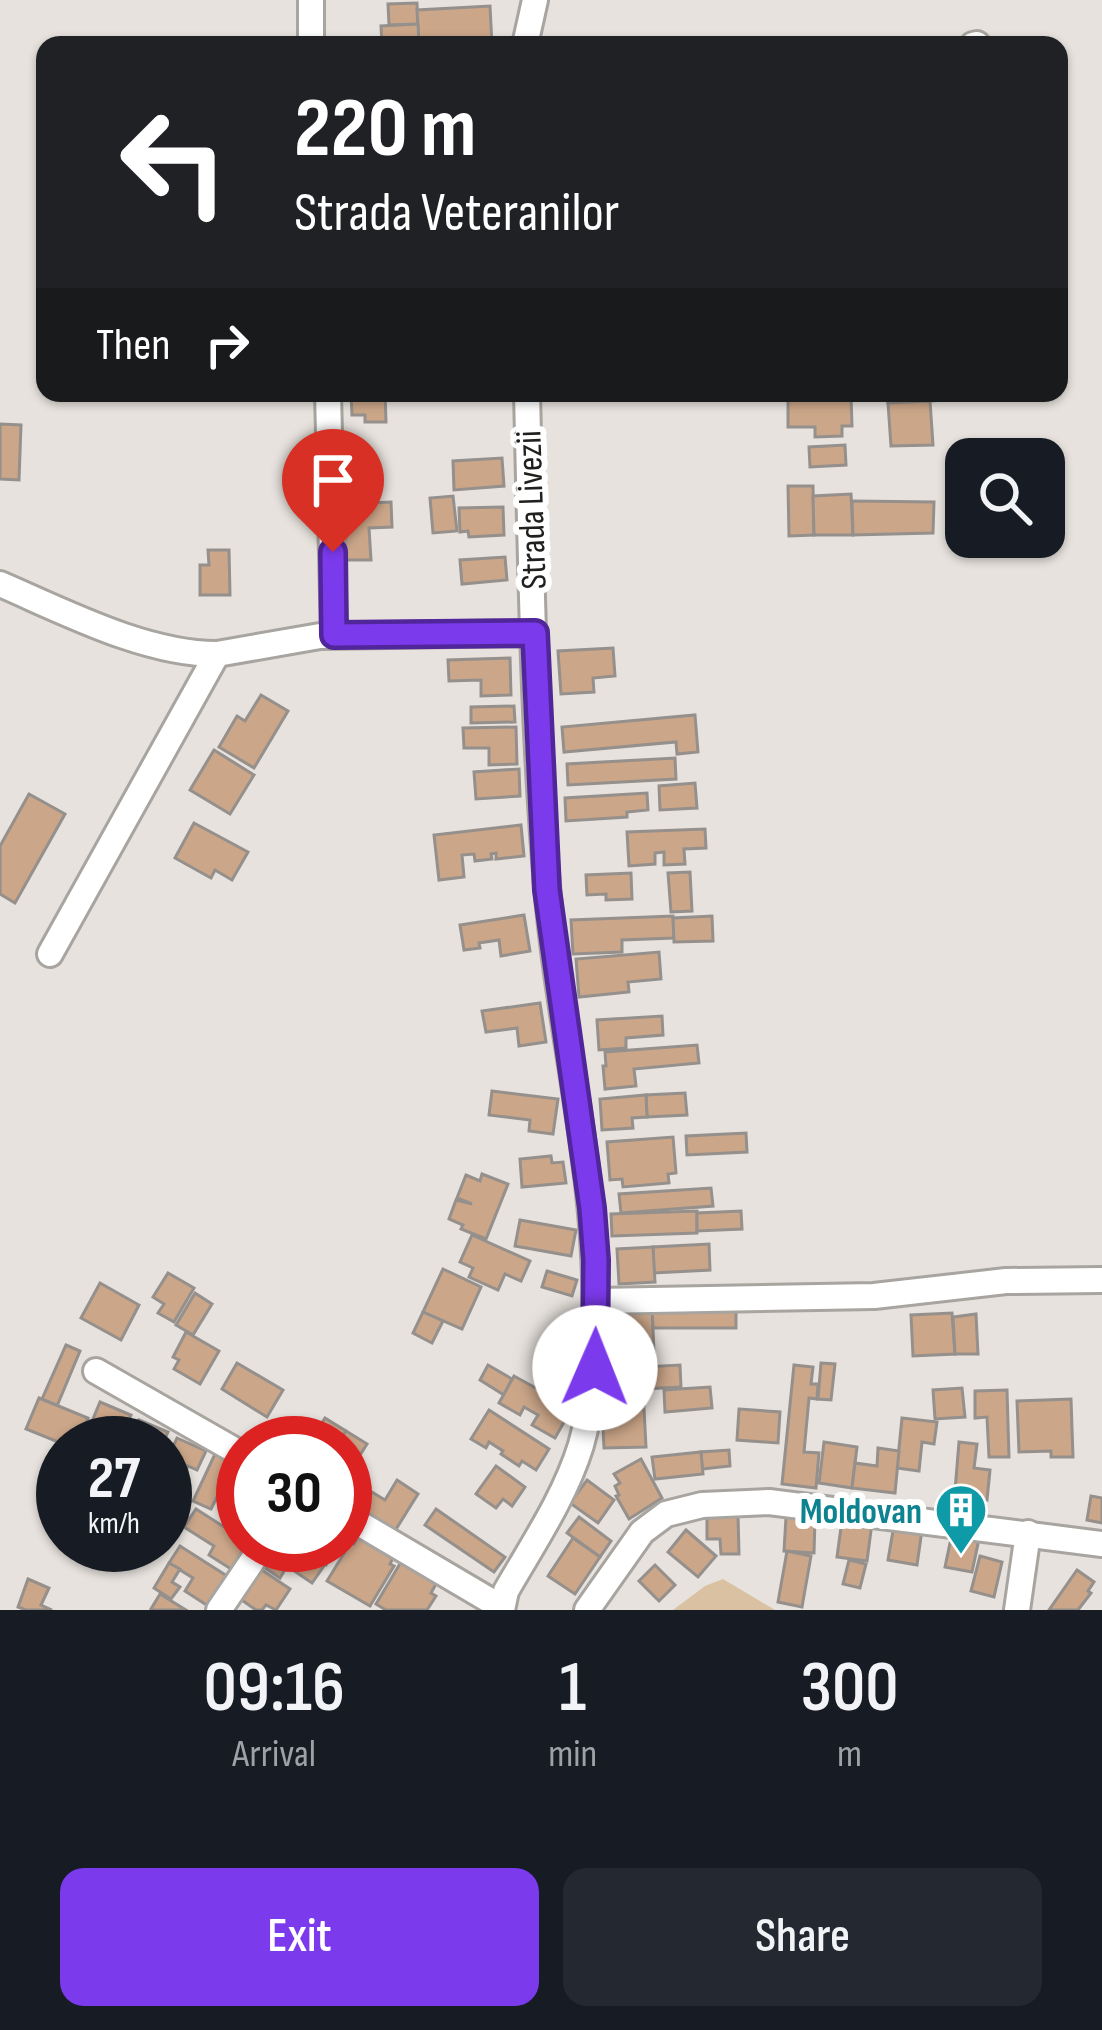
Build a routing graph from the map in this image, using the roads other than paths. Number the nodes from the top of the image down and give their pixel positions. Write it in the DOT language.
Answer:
graph roads {
  1 [pos="310,0"];
  2 [pos="535,0"];
  3 [pos="311,36"];
  4 [pos="527,36"];
  5 [pos="328,402"];
  6 [pos="526,402"];
  7 [pos="0,584"];
  8 [pos="535,633"];
  9 [pos="334,635"];
  10 [pos="217,654"];
  11 [pos="50,954"];
  12 [pos="1102,1280"];
  13 [pos="596,1301"];
  14 [pos="96,1371"];
  15 [pos="216,1440"];
  16 [pos="372,1531"];
  17 [pos="1028,1533"];
  18 [pos="1102,1544"];
  19 [pos="245,1572"];
  20 [pos="502,1609"];
  21 [pos="219,1610"];
  22 [pos="587,1610"];
  23 [pos="1017,1610"];
  1 -- 3 [label="street"];
  2 -- 4 [label="street"];
  5 -- 9 [label="street"];
  6 -- 8 [label="street, Strada Livezii"];
  7 -- 10 [label="street"];
  8 -- 9 [label="street"];
  8 -- 13 [label="street, Strada Livezii"];
  9 -- 10 [label="street"];
  10 -- 11 [label="street"];
  12 -- 13 [label="street"];
  13 -- 20 [label="street, Strada Livezii"];
  14 -- 15 [label="street"];
  16 -- 20 [label="street"];
  17 -- 18 [label="street"];
  17 -- 22 [label="street"];
  17 -- 23 [label="street"];
  19 -- 21 [label="street"];
}
